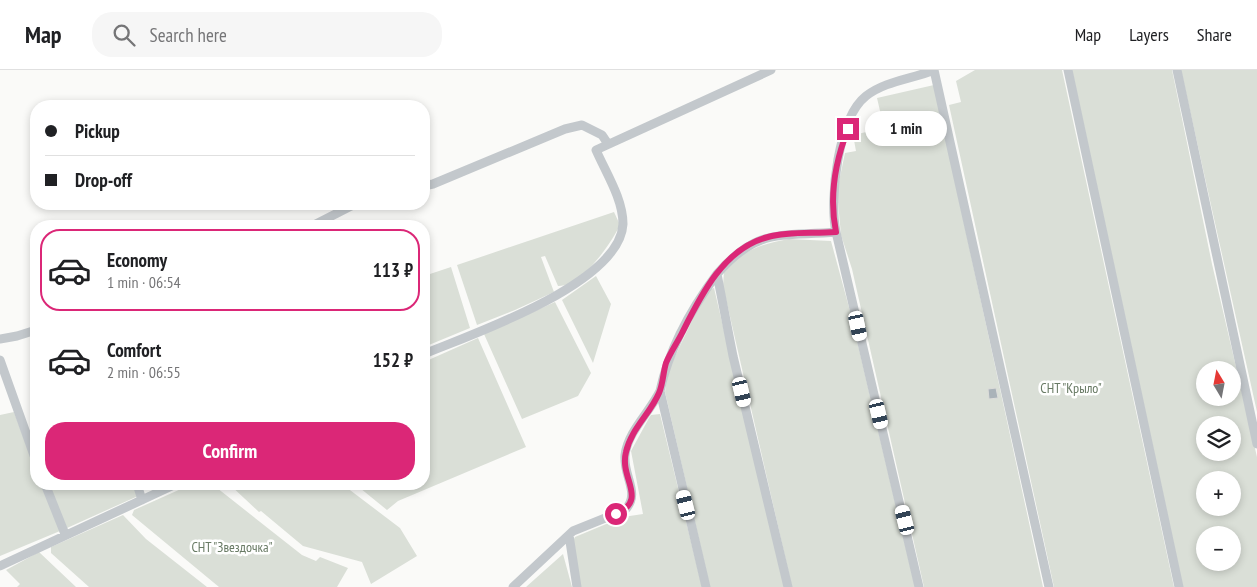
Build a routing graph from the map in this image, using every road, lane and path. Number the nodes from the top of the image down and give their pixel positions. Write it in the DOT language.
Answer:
graph roads {
  1 [pos="771,70"];
  2 [pos="934,70"];
  3 [pos="1068,70"];
  4 [pos="1177,70"];
  5 [pos="608,144"];
  6 [pos="430,185"];
  7 [pos="344,210"];
  8 [pos="324,220"];
  9 [pos="836,232"];
  10 [pos="717,274"];
  11 [pos="30,332"];
  12 [pos="0,339"];
  13 [pos="430,351"];
  14 [pos="0,360"];
  15 [pos="660,391"];
  16 [pos="30,444"];
  17 [pos="1257,444"];
  18 [pos="47,490"];
  19 [pos="139,490"];
  20 [pos="163,490"];
  21 [pos="142,500"];
  22 [pos="65,534"];
  23 [pos="568,535"];
  24 [pos="0,566"];
  25 [pos="513,587"];
  26 [pos="577,587"];
  27 [pos="706,587"];
  28 [pos="788,587"];
  29 [pos="919,587"];
  30 [pos="1049,587"];
  31 [pos="1179,587"];
  1 -- 5 [label="street"];
  2 -- 9 [label="street"];
  2 -- 30 [label="street"];
  3 -- 31 [label="street"];
  4 -- 17 [label="street"];
  5 -- 6 [label="street"];
  5 -- 13 [label="street"];
  7 -- 8 [label="street"];
  9 -- 10 [label="street"];
  9 -- 29 [label="street"];
  10 -- 15 [label="street"];
  10 -- 28 [label="street"];
  11 -- 12 [label="street"];
  14 -- 16 [label="street"];
  15 -- 23 [label="street"];
  15 -- 27 [label="street"];
  18 -- 22 [label="street"];
  19 -- 21 [label="street"];
  20 -- 21 [label="street"];
  21 -- 22 [label="street"];
  22 -- 24 [label="street"];
  23 -- 25 [label="street"];
  23 -- 26 [label="street"];
}
